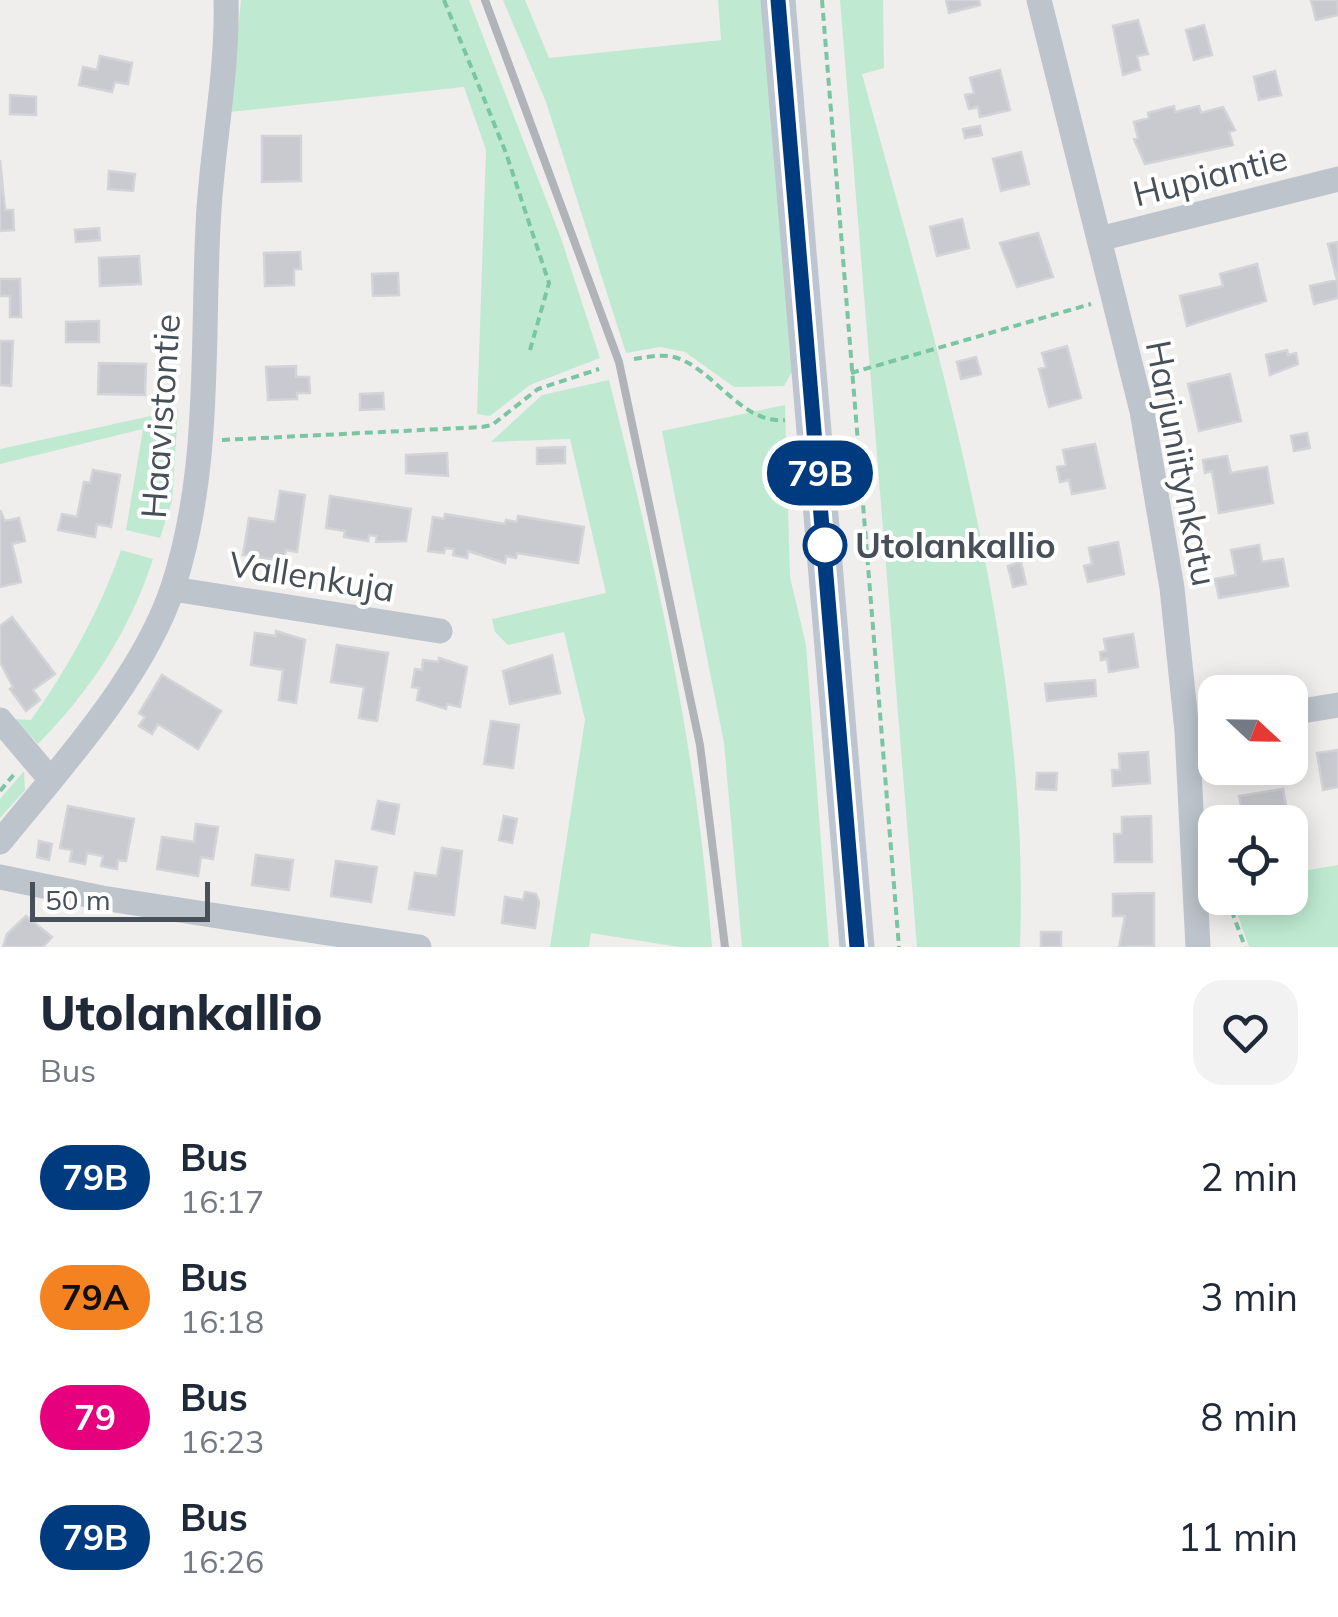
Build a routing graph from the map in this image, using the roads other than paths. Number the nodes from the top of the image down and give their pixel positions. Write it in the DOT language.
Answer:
graph roads {
  1 [pos="226,0"];
  2 [pos="778,0"];
  3 [pos="1039,0"];
  4 [pos="1338,179"];
  5 [pos="1099,239"];
  6 [pos="172,589"];
  7 [pos="440,631"];
  8 [pos="1338,704"];
  9 [pos="1308,710"];
  10 [pos="0,720"];
  11 [pos="1198,729"];
  12 [pos="1187,730"];
  13 [pos="51,780"];
  14 [pos="0,842"];
  15 [pos="0,877"];
  16 [pos="419,947"];
  17 [pos="857,947"];
  18 [pos="1198,947"];
  1 -- 6 [label="street, Haavistontie"];
  2 -- 17 [label="main road"];
  3 -- 5 [label="street, Harjuniitynkatu"];
  4 -- 5 [label="street, Hupiantie"];
  5 -- 12 [label="street, Harjuniitynkatu"];
  6 -- 7 [label="street, Vallenkuja"];
  6 -- 13 [label="street, Haavistontie"];
  8 -- 9 [label="street"];
  10 -- 13 [label="street"];
  11 -- 12 [label="street"];
  12 -- 18 [label="street, Harjuniitynkatu"];
  13 -- 14 [label="street, Haavistontie"];
  15 -- 16 [label="street"];
}
